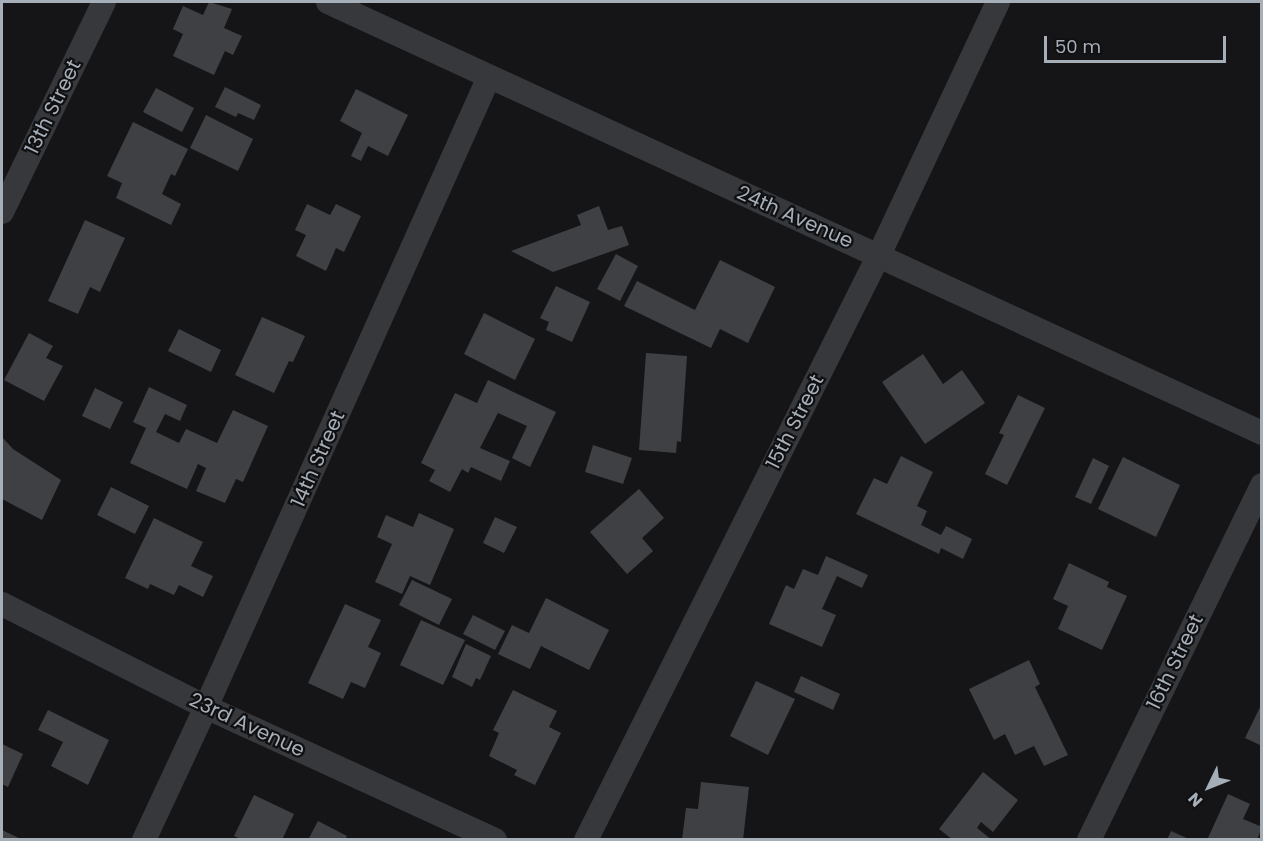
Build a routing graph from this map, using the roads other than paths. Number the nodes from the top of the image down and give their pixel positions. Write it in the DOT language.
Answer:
graph roads {
  1 [pos="104,2"];
  2 [pos="328,2"];
  3 [pos="998,2"];
  4 [pos="489,77"];
  5 [pos="2,212"];
  6 [pos="879,255"];
  7 [pos="1262,433"];
  8 [pos="1262,485"];
  9 [pos="2,604"];
  10 [pos="206,707"];
  11 [pos="144,840"];
  12 [pos="495,840"];
  13 [pos="586,840"];
  14 [pos="1089,840"];
  1 -- 5 [label="street, 13th Street"];
  2 -- 4 [label="street, 24th Avenue"];
  3 -- 6 [label="street, 15th Street"];
  4 -- 6 [label="street, 24th Avenue"];
  4 -- 10 [label="street, 14th Street"];
  6 -- 7 [label="street, 24th Avenue"];
  6 -- 13 [label="street, 15th Street"];
  8 -- 14 [label="street, 16th Street"];
  9 -- 10 [label="street, 23rd Avenue"];
  10 -- 11 [label="street, 14th Street"];
  10 -- 12 [label="street, 23rd Avenue"];
}
